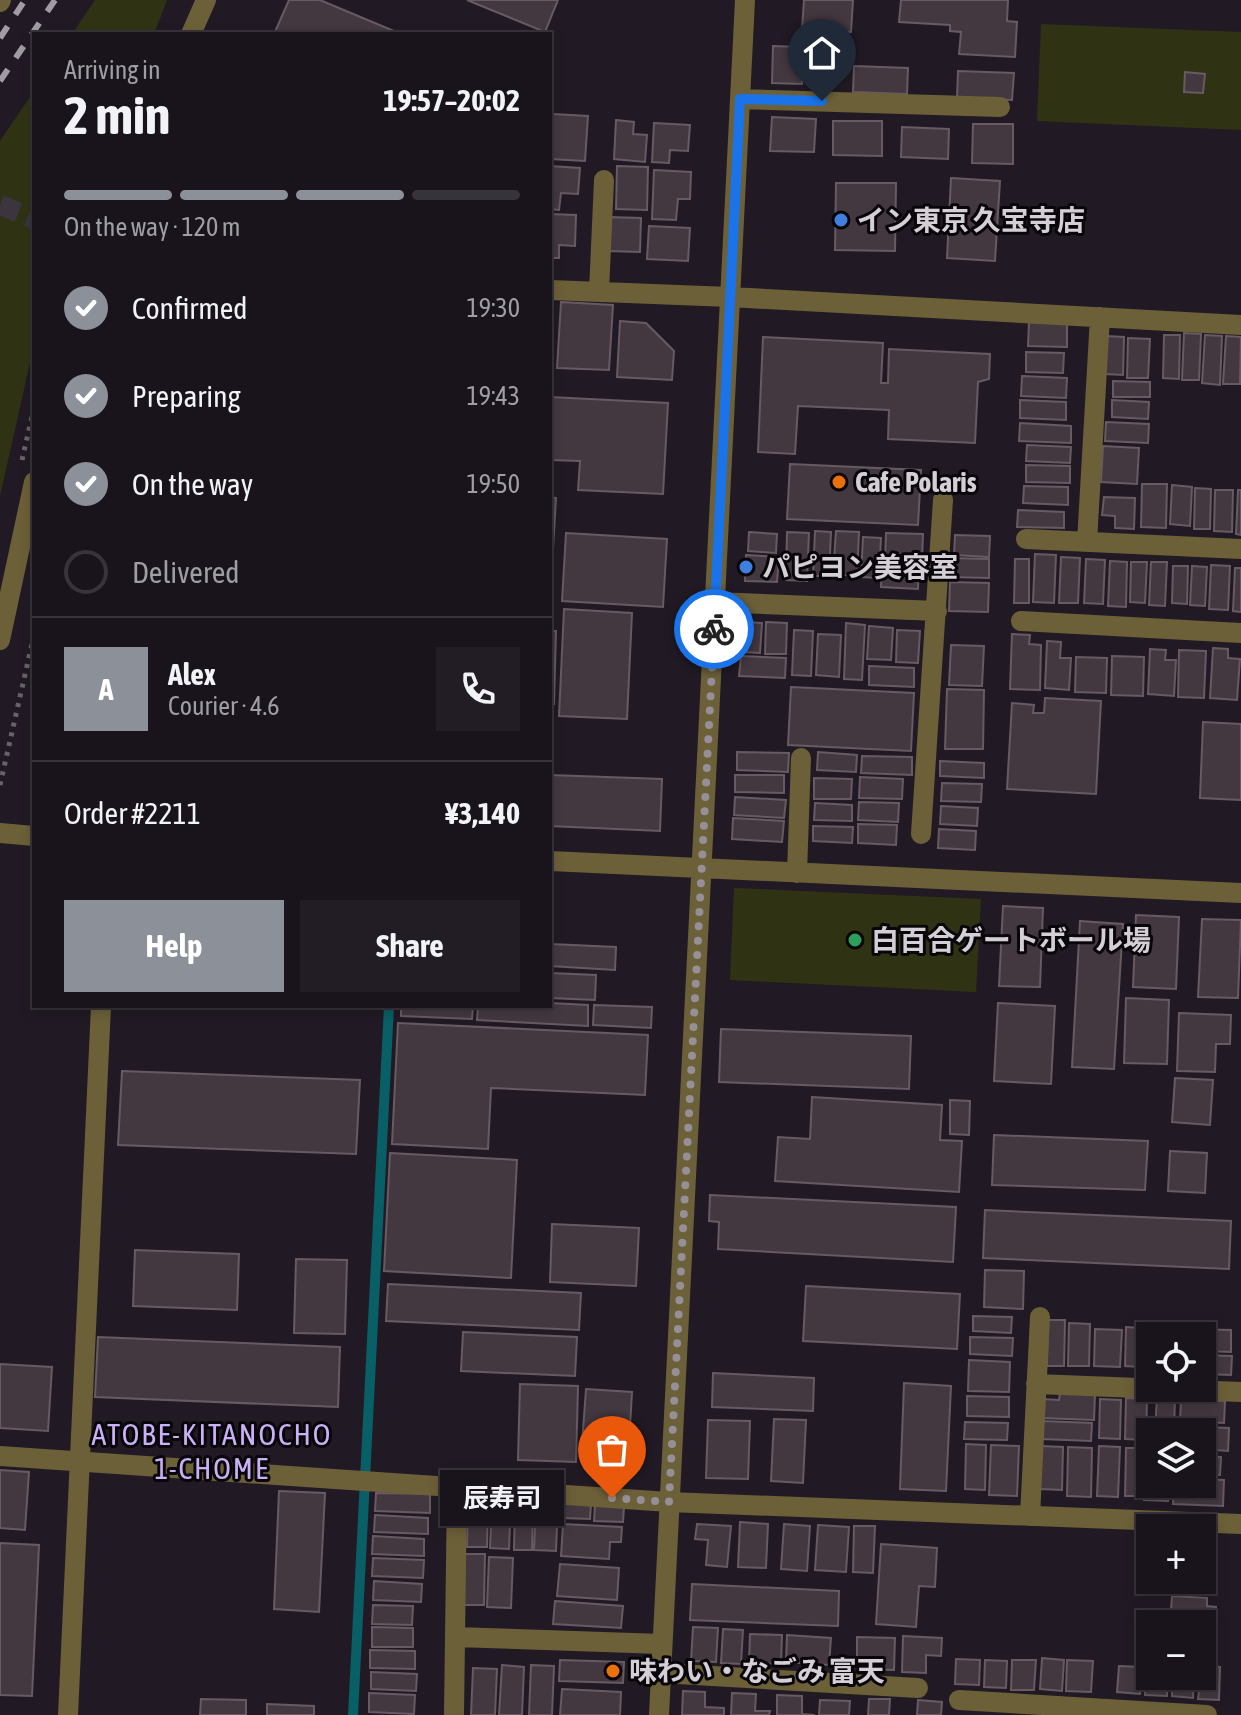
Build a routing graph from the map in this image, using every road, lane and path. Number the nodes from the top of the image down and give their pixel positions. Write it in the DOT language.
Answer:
graph roads {
  1 [pos="206,0"];
  2 [pos="745,0"];
  3 [pos="192,32"];
  4 [pos="740,99"];
  5 [pos="1000,107"];
  6 [pos="604,180"];
  7 [pos="552,290"];
  8 [pos="599,292"];
  9 [pos="730,297"];
  10 [pos="1100,317"];
  11 [pos="1241,325"];
  12 [pos="32,491"];
  13 [pos="943,500"];
  14 [pos="1026,539"];
  15 [pos="1087,542"];
  16 [pos="1241,549"];
  17 [pos="715,602"];
  18 [pos="937,611"];
  19 [pos="1021,621"];
  20 [pos="1241,633"];
  21 [pos="0,640"];
  22 [pos="32,644"];
  23 [pos="801,758"];
  24 [pos="0,785"];
  25 [pos="0,833"];
  26 [pos="921,834"];
  27 [pos="32,836"];
  28 [pos="552,861"];
  29 [pos="702,869"];
  30 [pos="797,873"];
  31 [pos="1241,893"];
  32 [pos="101,1008"];
  33 [pos="1040,1317"];
  34 [pos="1036,1384"];
  35 [pos="1241,1392"];
  36 [pos="0,1456"];
  37 [pos="81,1463"];
  38 [pos="457,1488"];
  39 [pos="669,1502"];
  40 [pos="1030,1516"];
  41 [pos="1241,1524"];
  42 [pos="455,1637"];
  43 [pos="662,1644"];
  44 [pos="661,1673"];
  45 [pos="918,1688"];
  46 [pos="959,1700"];
  47 [pos="454,1713"];
  48 [pos="68,1715"];
  49 [pos="659,1715"];
  50 [pos="1207,1715"];
  1 -- 3 [label="street"];
  2 -- 4 [label="street"];
  4 -- 5 [label="street"];
  4 -- 9 [label="street"];
  6 -- 8 [label="street"];
  7 -- 8 [label="street"];
  8 -- 9 [label="street"];
  9 -- 10 [label="street"];
  9 -- 17 [label="street"];
  10 -- 11 [label="street"];
  10 -- 15 [label="street"];
  12 -- 21 [label="street"];
  13 -- 18 [label="street"];
  14 -- 15 [label="street"];
  15 -- 16 [label="street"];
  17 -- 18 [label="street"];
  17 -- 29 [label="street"];
  18 -- 26 [label="street"];
  19 -- 20 [label="street"];
  22 -- 24 [label="path"];
  23 -- 30 [label="street"];
  25 -- 27 [label="street"];
  28 -- 29 [label="street"];
  29 -- 30 [label="street"];
  29 -- 39 [label="street"];
  30 -- 31 [label="street"];
  32 -- 37 [label="street"];
  33 -- 34 [label="street"];
  34 -- 35 [label="street"];
  34 -- 40 [label="street"];
  36 -- 37 [label="street"];
  37 -- 38 [label="street"];
  37 -- 48 [label="street"];
  38 -- 39 [label="street"];
  38 -- 42 [label="street"];
  39 -- 40 [label="street"];
  39 -- 43 [label="street"];
  40 -- 41 [label="street"];
  42 -- 43 [label="street"];
  42 -- 47 [label="street"];
  43 -- 44 [label="street"];
  44 -- 45 [label="street"];
  44 -- 49 [label="street"];
  46 -- 50 [label="street"];
}
